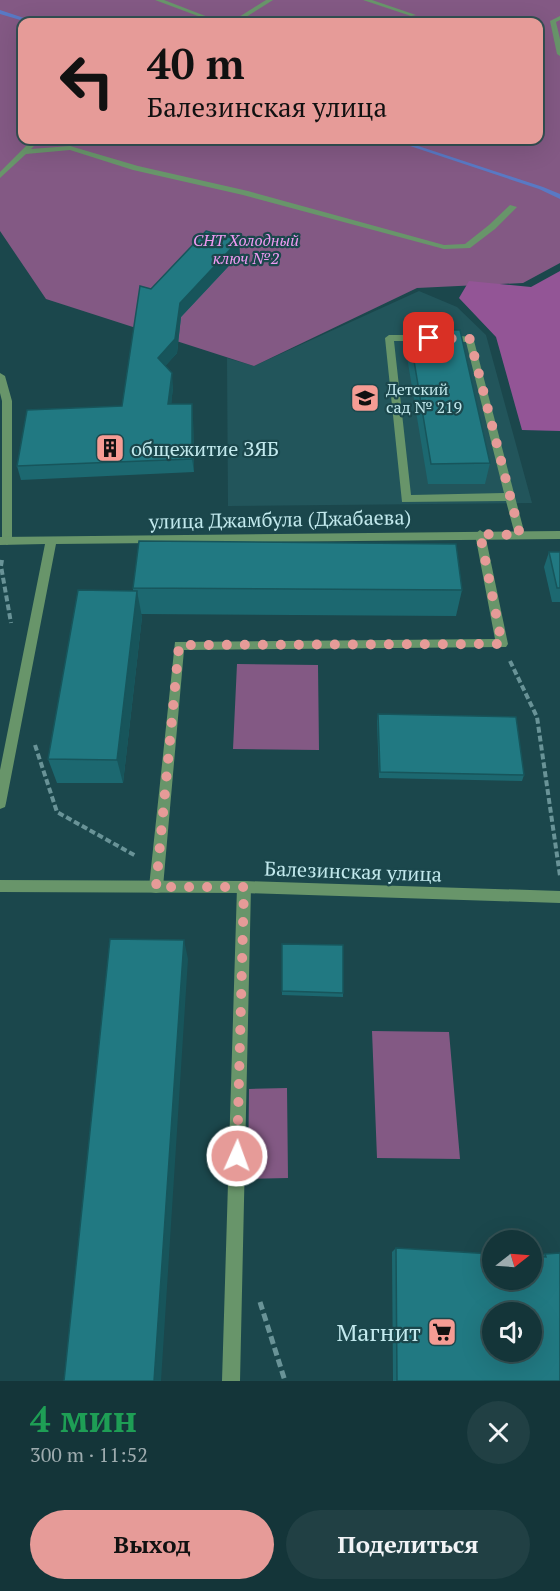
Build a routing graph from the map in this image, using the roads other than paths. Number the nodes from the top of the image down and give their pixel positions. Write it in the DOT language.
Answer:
graph roads {
  1 [pos="158,0"];
  2 [pos="270,0"];
  3 [pos="366,0"];
  4 [pos="413,15"];
  5 [pos="207,18"];
  6 [pos="241,18"];
  7 [pos="560,18"];
  8 [pos="560,54"];
  9 [pos="32,144"];
  10 [pos="24,152"];
  11 [pos="0,176"];
  12 [pos="513,207"];
  13 [pos="0,376"];
  14 [pos="4,448"];
  15 [pos="510,497"];
  16 [pos="480,534"];
  17 [pos="520,535"];
  18 [pos="560,535"];
  19 [pos="51,540"];
  20 [pos="3,541"];
  21 [pos="0,803"];
  22 [pos="0,886"];
  23 [pos="156,887"];
  24 [pos="244,887"];
  25 [pos="560,897"];
  26 [pos="231,1381"];
  1 -- 5 [label="street"];
  2 -- 6 [label="street"];
  3 -- 4 [label="street"];
  7 -- 8 [label="street"];
  9 -- 10 [label="street"];
  10 -- 11 [label="street"];
  10 -- 12 [label="street"];
  13 -- 14 [label="street"];
  14 -- 20 [label="street"];
  15 -- 15 [label="street"];
  15 -- 17 [label="street"];
  16 -- 17 [label="street, улица Джамбула (Джабаева)"];
  16 -- 19 [label="street, улица Джамбула (Джабаева)"];
  16 -- 23 [label="street"];
  17 -- 18 [label="street, улица Джамбула (Джабаева)"];
  19 -- 20 [label="street, улица Джамбула (Джабаева)"];
  19 -- 21 [label="street"];
  22 -- 23 [label="street, Балезинская улица"];
  23 -- 24 [label="street, Балезинская улица"];
  24 -- 25 [label="street, Балезинская улица"];
  24 -- 26 [label="street"];
}
